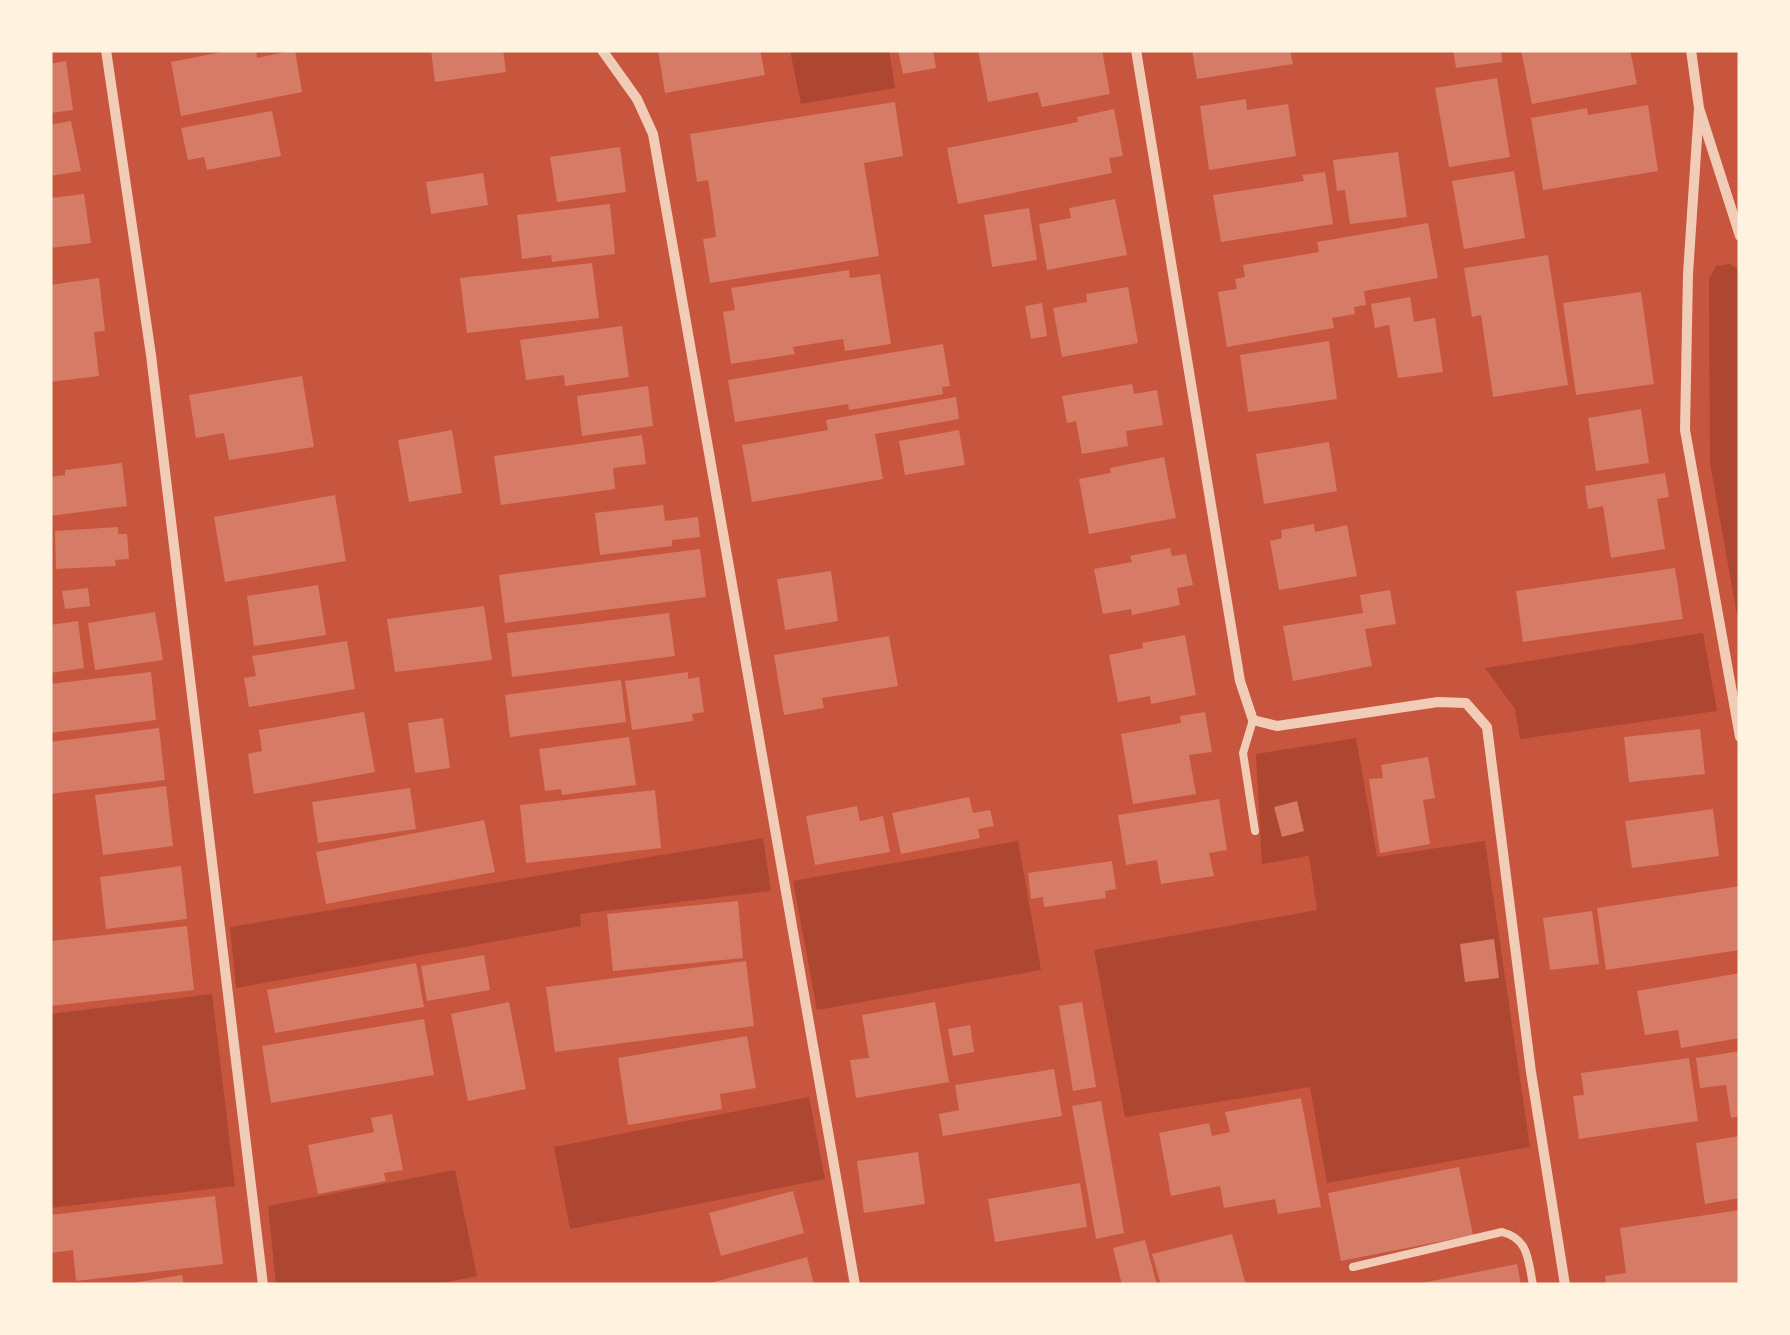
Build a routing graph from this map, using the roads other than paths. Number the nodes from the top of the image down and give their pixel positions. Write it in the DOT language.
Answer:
graph roads {
  1 [pos="106,50"];
  2 [pos="602,50"];
  3 [pos="1136,50"];
  4 [pos="1691,50"];
  5 [pos="1698,108"];
  6 [pos="1740,236"];
  7 [pos="1253,720"];
  8 [pos="1740,737"];
  9 [pos="1254,832"];
  10 [pos="1353,1267"];
  11 [pos="263,1285"];
  12 [pos="855,1285"];
  13 [pos="1533,1285"];
  14 [pos="1564,1285"];
  1 -- 11 [label="street"];
  2 -- 12 [label="street"];
  3 -- 7 [label="street"];
  4 -- 5 [label="street"];
  5 -- 6 [label="street"];
  5 -- 8 [label="street"];
  7 -- 9 [label="lane"];
  7 -- 14 [label="street"];
  10 -- 13 [label="lane"];
}
